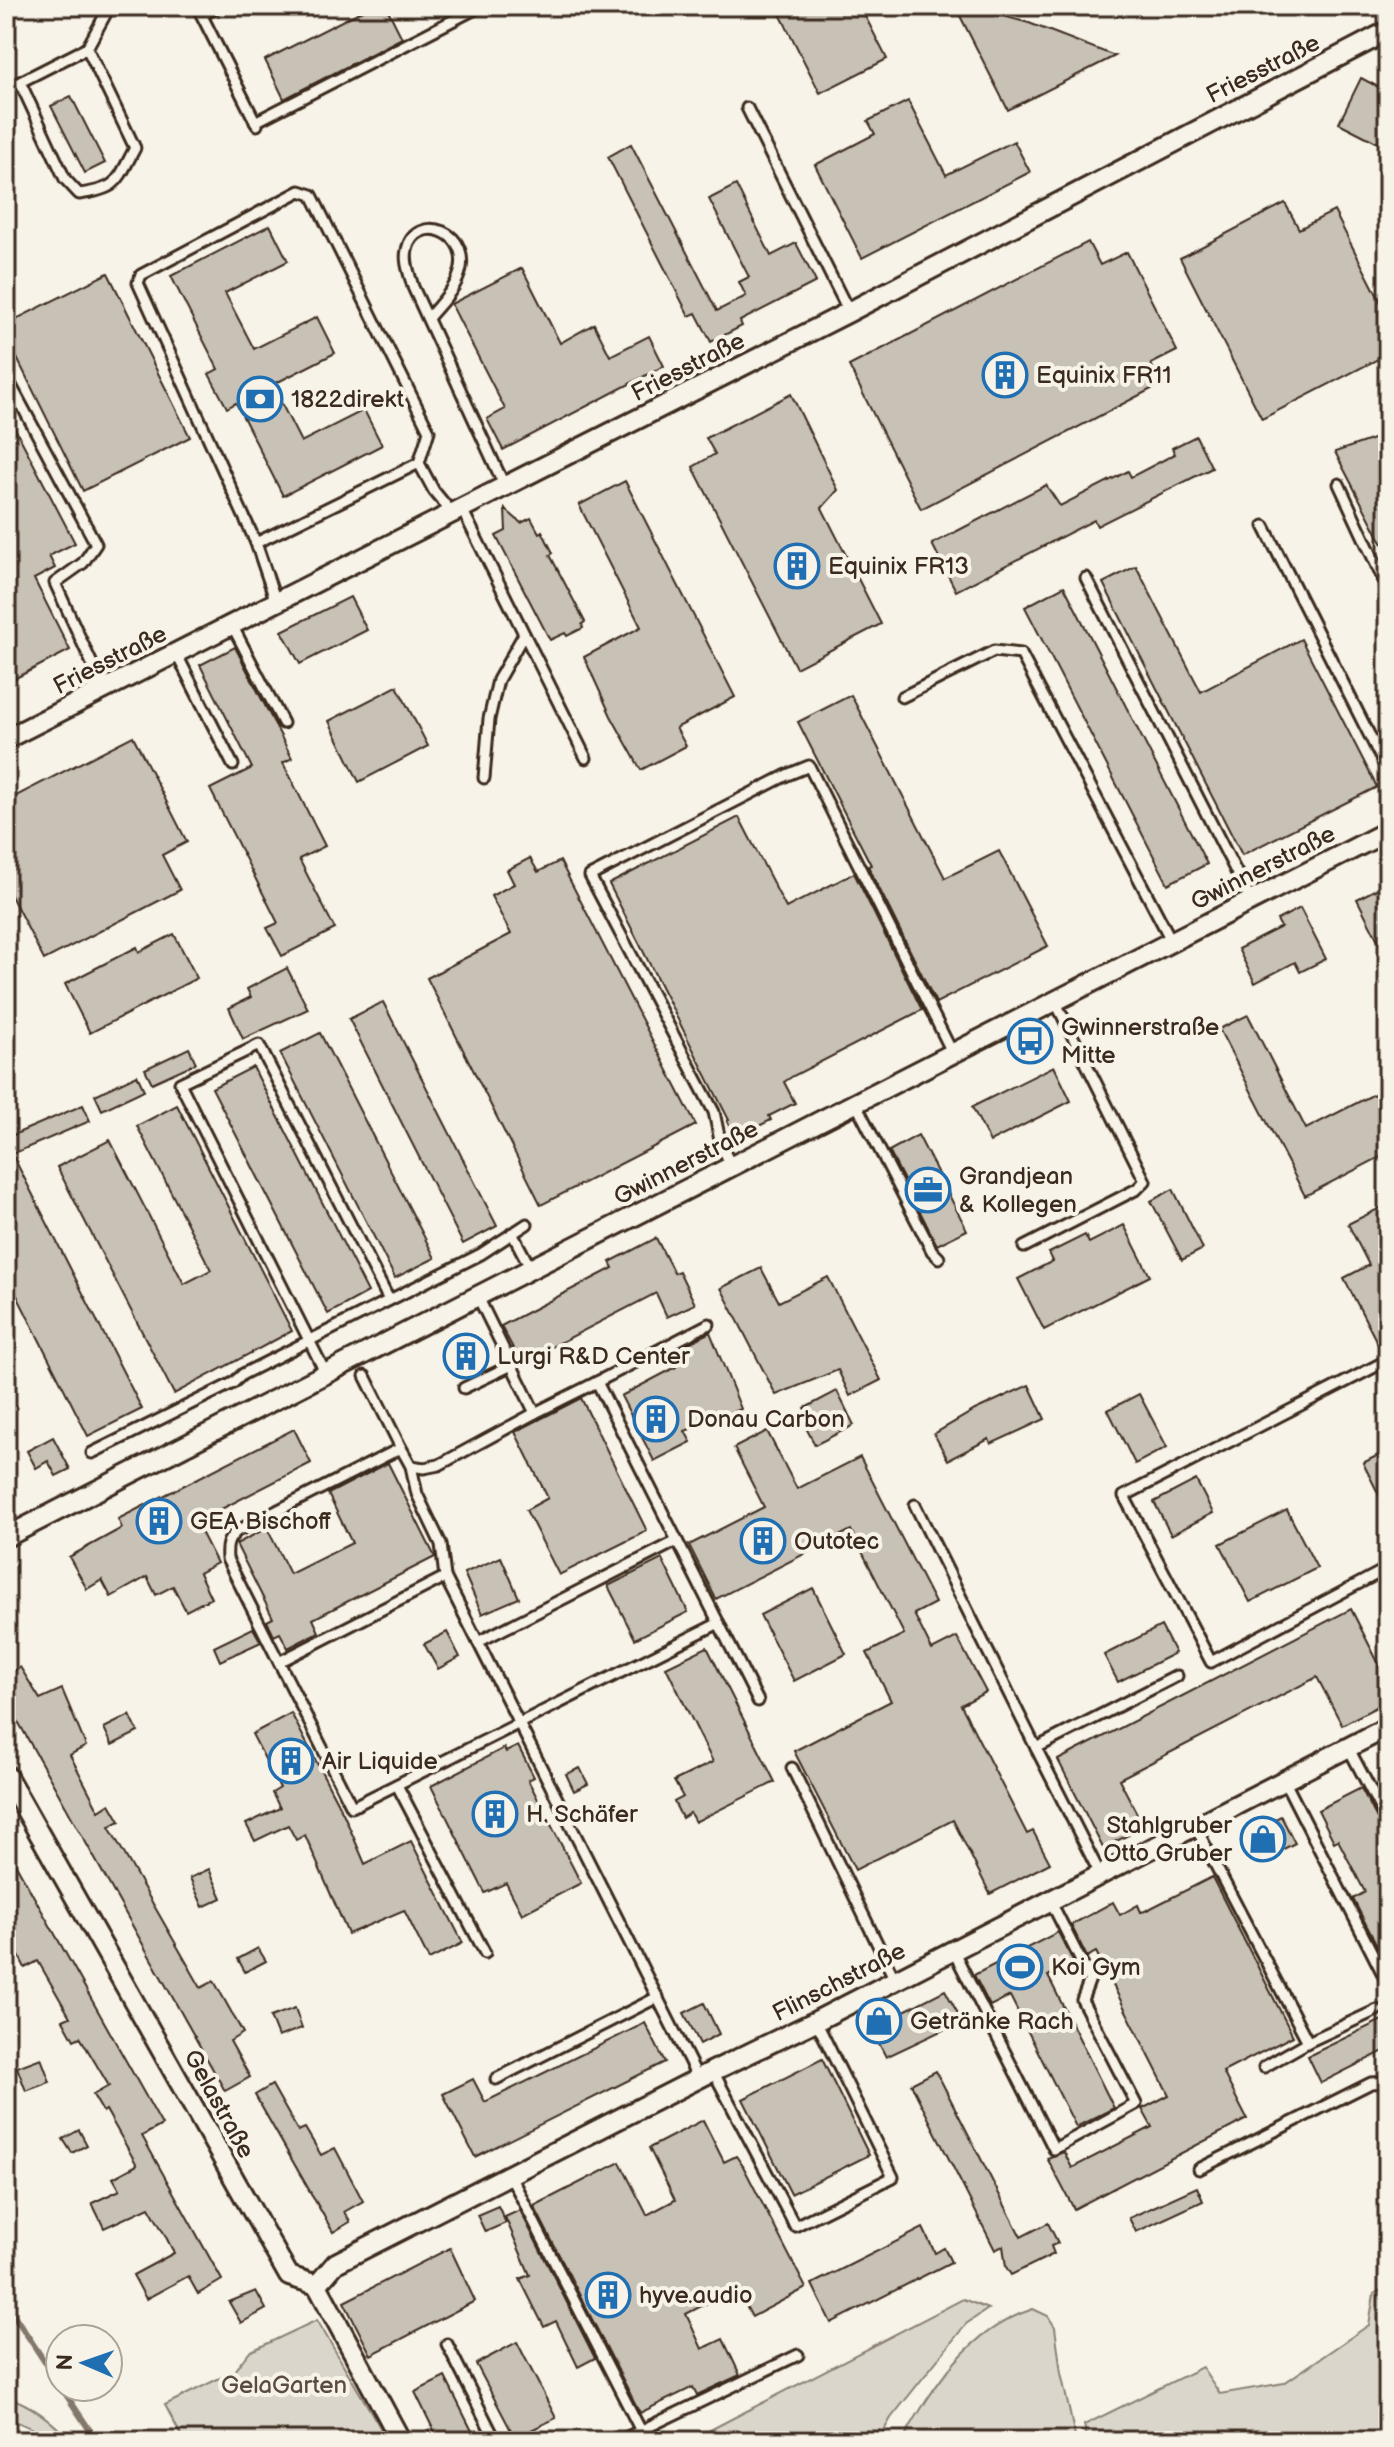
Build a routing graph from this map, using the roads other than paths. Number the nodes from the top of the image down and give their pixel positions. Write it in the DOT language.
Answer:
graph roads {
  1 [pos="110,6"];
  2 [pos="219,6"];
  3 [pos="481,6"];
  4 [pos="200,10"];
  5 [pos="1388,31"];
  6 [pos="87,48"];
  7 [pos="747,108"];
  8 [pos="849,312"];
  9 [pos="428,318"];
  10 [pos="6,376"];
  11 [pos="419,463"];
  12 [pos="1339,484"];
  13 [pos="505,487"];
  14 [pos="457,511"];
  15 [pos="1264,526"];
  16 [pos="256,543"];
  17 [pos="1086,578"];
  18 [pos="1388,590"];
  19 [pos="276,602"];
  20 [pos="232,625"];
  21 [pos="524,634"];
  22 [pos="176,653"];
  23 [pos="104,690"];
  24 [pos="902,697"];
  25 [pos="283,723"];
  26 [pos="6,739"];
  27 [pos="586,758"];
  28 [pos="233,765"];
  29 [pos="1388,772"];
  30 [pos="484,778"];
  31 [pos="1388,831"];
  32 [pos="1251,901"];
  33 [pos="1172,942"];
  34 [pos="1055,1001"];
  35 [pos="953,1054"];
  36 [pos="856,1104"];
  37 [pos="732,1167"];
  38 [pos="527,1224"];
  39 [pos="512,1233"];
  40 [pos="1024,1247"];
  41 [pos="939,1258"];
  42 [pos="531,1269"];
  43 [pos="478,1297"];
  44 [pos="389,1300"];
  45 [pos="709,1324"];
  46 [pos="310,1340"];
  47 [pos="1388,1360"];
  48 [pos="512,1365"];
  49 [pos="326,1374"];
  50 [pos="365,1376"];
  51 [pos="597,1382"];
  52 [pos="464,1388"];
  53 [pos="535,1413"];
  54 [pos="401,1448"];
  55 [pos="92,1453"];
  56 [pos="411,1466"];
  57 [pos="915,1505"];
  58 [pos="6,1537"];
  59 [pos="677,1541"];
  60 [pos="1388,1568"];
  61 [pos="445,1577"];
  62 [pos="719,1623"];
  63 [pos="478,1642"];
  64 [pos="279,1662"];
  65 [pos="1177,1676"];
  66 [pos="758,1701"];
  67 [pos="519,1723"];
  68 [pos="1388,1727"];
  69 [pos="1348,1747"];
  70 [pos="1036,1748"];
  71 [pos="792,1768"];
  72 [pos="6,1775"];
  73 [pos="1284,1780"];
  74 [pos="397,1785"];
  75 [pos="1388,1823"];
  76 [pos="1195,1826"];
  77 [pos="1100,1874"];
  78 [pos="1050,1900"];
  79 [pos="953,1950"];
  80 [pos="485,1953"];
  81 [pos="895,1980"];
  82 [pos="1388,1984"];
  83 [pos="658,1997"];
  84 [pos="1377,2010"];
  85 [pos="816,2021"];
  86 [pos="1308,2042"];
  87 [pos="1264,2067"];
  88 [pos="705,2074"];
  89 [pos="496,2079"];
  90 [pos="1388,2082"];
  91 [pos="1199,2169"];
  92 [pos="510,2175"];
  93 [pos="317,2285"];
  94 [pos="447,2344"];
  95 [pos="798,2355"];
  96 [pos="641,2431"];
  97 [pos="401,2441"];
  98 [pos="496,2441"];
  99 [pos="619,2441"];
  1 -- 6 [label="lane"];
  2 -- 4 [label="lane"];
  3 -- 4 [label="lane"];
  5 -- 8 [label="street, Friesstraße"];
  6 -- 6 [label="lane"];
  7 -- 8 [label="lane"];
  8 -- 13 [label="street, Friesstraße"];
  9 -- 9 [label="lane"];
  9 -- 13 [label="lane"];
  10 -- 23 [label="lane"];
  11 -- 14 [label="lane"];
  11 -- 16 [label="lane"];
  11 -- 16 [label="lane"];
  12 -- 18 [label="lane"];
  13 -- 14 [label="street, Friesstraße"];
  14 -- 19 [label="street, Friesstraße"];
  14 -- 21 [label="lane"];
  15 -- 29 [label="lane"];
  16 -- 19 [label="lane"];
  17 -- 32 [label="lane"];
  19 -- 20 [label="street, Friesstraße"];
  20 -- 22 [label="street, Friesstraße"];
  20 -- 25 [label="lane"];
  21 -- 27 [label="lane"];
  21 -- 30 [label="lane"];
  22 -- 23 [label="street, Friesstraße"];
  22 -- 28 [label="lane"];
  23 -- 26 [label="street, Friesstraße"];
  24 -- 33 [label="lane"];
  31 -- 32 [label="street, Gwinnerstraße"];
  32 -- 33 [label="street, Gwinnerstraße"];
  33 -- 34 [label="street, Gwinnerstraße"];
  34 -- 35 [label="street, Gwinnerstraße"];
  34 -- 40 [label="lane"];
  35 -- 36 [label="street, Gwinnerstraße"];
  35 -- 37 [label="lane"];
  36 -- 37 [label="street, Gwinnerstraße"];
  36 -- 41 [label="lane"];
  37 -- 42 [label="street, Gwinnerstraße"];
  38 -- 39 [label="lane"];
  39 -- 42 [label="lane"];
  39 -- 44 [label="lane"];
  42 -- 43 [label="street, Gwinnerstraße"];
  43 -- 48 [label="lane"];
  43 -- 49 [label="street, Gwinnerstraße"];
  44 -- 46 [label="lane"];
  44 -- 46 [label="lane"];
  45 -- 51 [label="lane"];
  46 -- 49 [label="lane"];
  46 -- 55 [label="lane"];
  47 -- 60 [label="lane"];
  48 -- 52 [label="lane"];
  48 -- 53 [label="lane"];
  49 -- 58 [label="street, Gwinnerstraße"];
  50 -- 54 [label="lane"];
  51 -- 53 [label="lane"];
  51 -- 59 [label="lane"];
  53 -- 56 [label="lane"];
  54 -- 56 [label="lane"];
  54 -- 64 [label="lane"];
  56 -- 61 [label="lane"];
  57 -- 70 [label="lane"];
  59 -- 62 [label="lane"];
  59 -- 63 [label="lane"];
  61 -- 63 [label="lane"];
  61 -- 64 [label="lane"];
  62 -- 66 [label="lane"];
  62 -- 67 [label="lane"];
  63 -- 67 [label="lane"];
  64 -- 74 [label="lane"];
  65 -- 70 [label="lane"];
  67 -- 74 [label="lane"];
  67 -- 83 [label="lane"];
  68 -- 69 [label="street, Flinschstraße"];
  69 -- 73 [label="street, Flinschstraße"];
  69 -- 75 [label="lane"];
  70 -- 77 [label="lane"];
  71 -- 81 [label="lane"];
  72 -- 93 [label="street, Gelastraße"];
  73 -- 76 [label="street, Flinschstraße"];
  73 -- 82 [label="lane"];
  74 -- 80 [label="lane"];
  76 -- 77 [label="street, Flinschstraße"];
  76 -- 86 [label="lane"];
  77 -- 78 [label="street, Flinschstraße"];
  78 -- 79 [label="street, Flinschstraße"];
  78 -- 79 [label="lane"];
  79 -- 81 [label="street, Flinschstraße"];
  81 -- 85 [label="street, Flinschstraße"];
  83 -- 88 [label="lane"];
  83 -- 89 [label="lane"];
  84 -- 86 [label="lane"];
  85 -- 88 [label="street, Flinschstraße"];
  85 -- 88 [label="lane"];
  86 -- 87 [label="lane"];
  88 -- 92 [label="street, Flinschstraße"];
  90 -- 91 [label="lane"];
  92 -- 93 [label="street, Flinschstraße"];
  92 -- 96 [label="lane"];
  93 -- 97 [label="street"];
  94 -- 98 [label="lane"];
  95 -- 96 [label="lane"];
  96 -- 99 [label="lane"];
}
